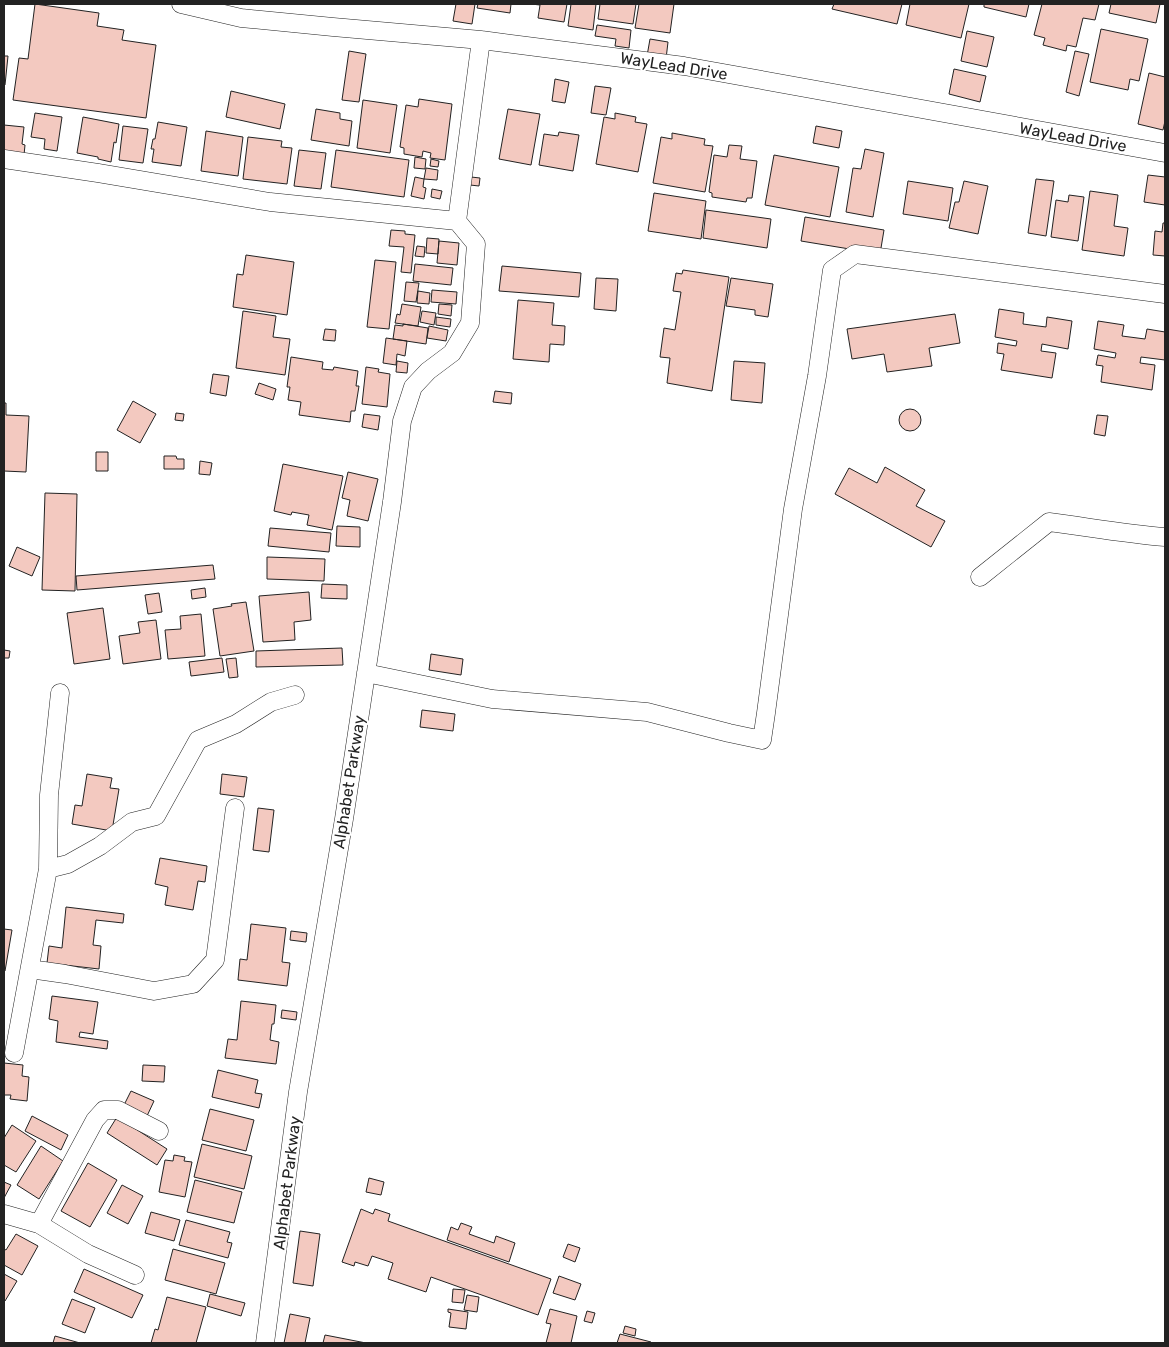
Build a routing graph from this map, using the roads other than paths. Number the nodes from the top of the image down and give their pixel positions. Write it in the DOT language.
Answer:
graph roads {
  1 [pos="180,4"];
  2 [pos="482,40"];
  3 [pos="1165,153"];
  4 [pos="4,160"];
  5 [pos="457,221"];
  6 [pos="1165,294"];
  7 [pos="1165,537"];
  8 [pos="980,577"];
  9 [pos="366,674"];
  10 [pos="60,693"];
  11 [pos="295,695"];
  12 [pos="235,808"];
  13 [pos="48,869"];
  14 [pos="30,969"];
  15 [pos="14,1053"];
  16 [pos="159,1131"];
  17 [pos="4,1214"];
  18 [pos="39,1224"];
  19 [pos="135,1275"];
  20 [pos="265,1343"];
  1 -- 2 [label="street, WayLead Drive"];
  2 -- 3 [label="street, WayLead Drive"];
  2 -- 5 [label="street"];
  4 -- 5 [label="street"];
  5 -- 9 [label="street, Alphabet Parkway"];
  6 -- 9 [label="street"];
  7 -- 8 [label="street"];
  9 -- 20 [label="street, Alphabet Parkway"];
  10 -- 13 [label="street"];
  11 -- 13 [label="street"];
  12 -- 14 [label="street"];
  13 -- 14 [label="street"];
  14 -- 15 [label="street"];
  16 -- 18 [label="street"];
  17 -- 18 [label="street"];
  18 -- 19 [label="street"];
}
